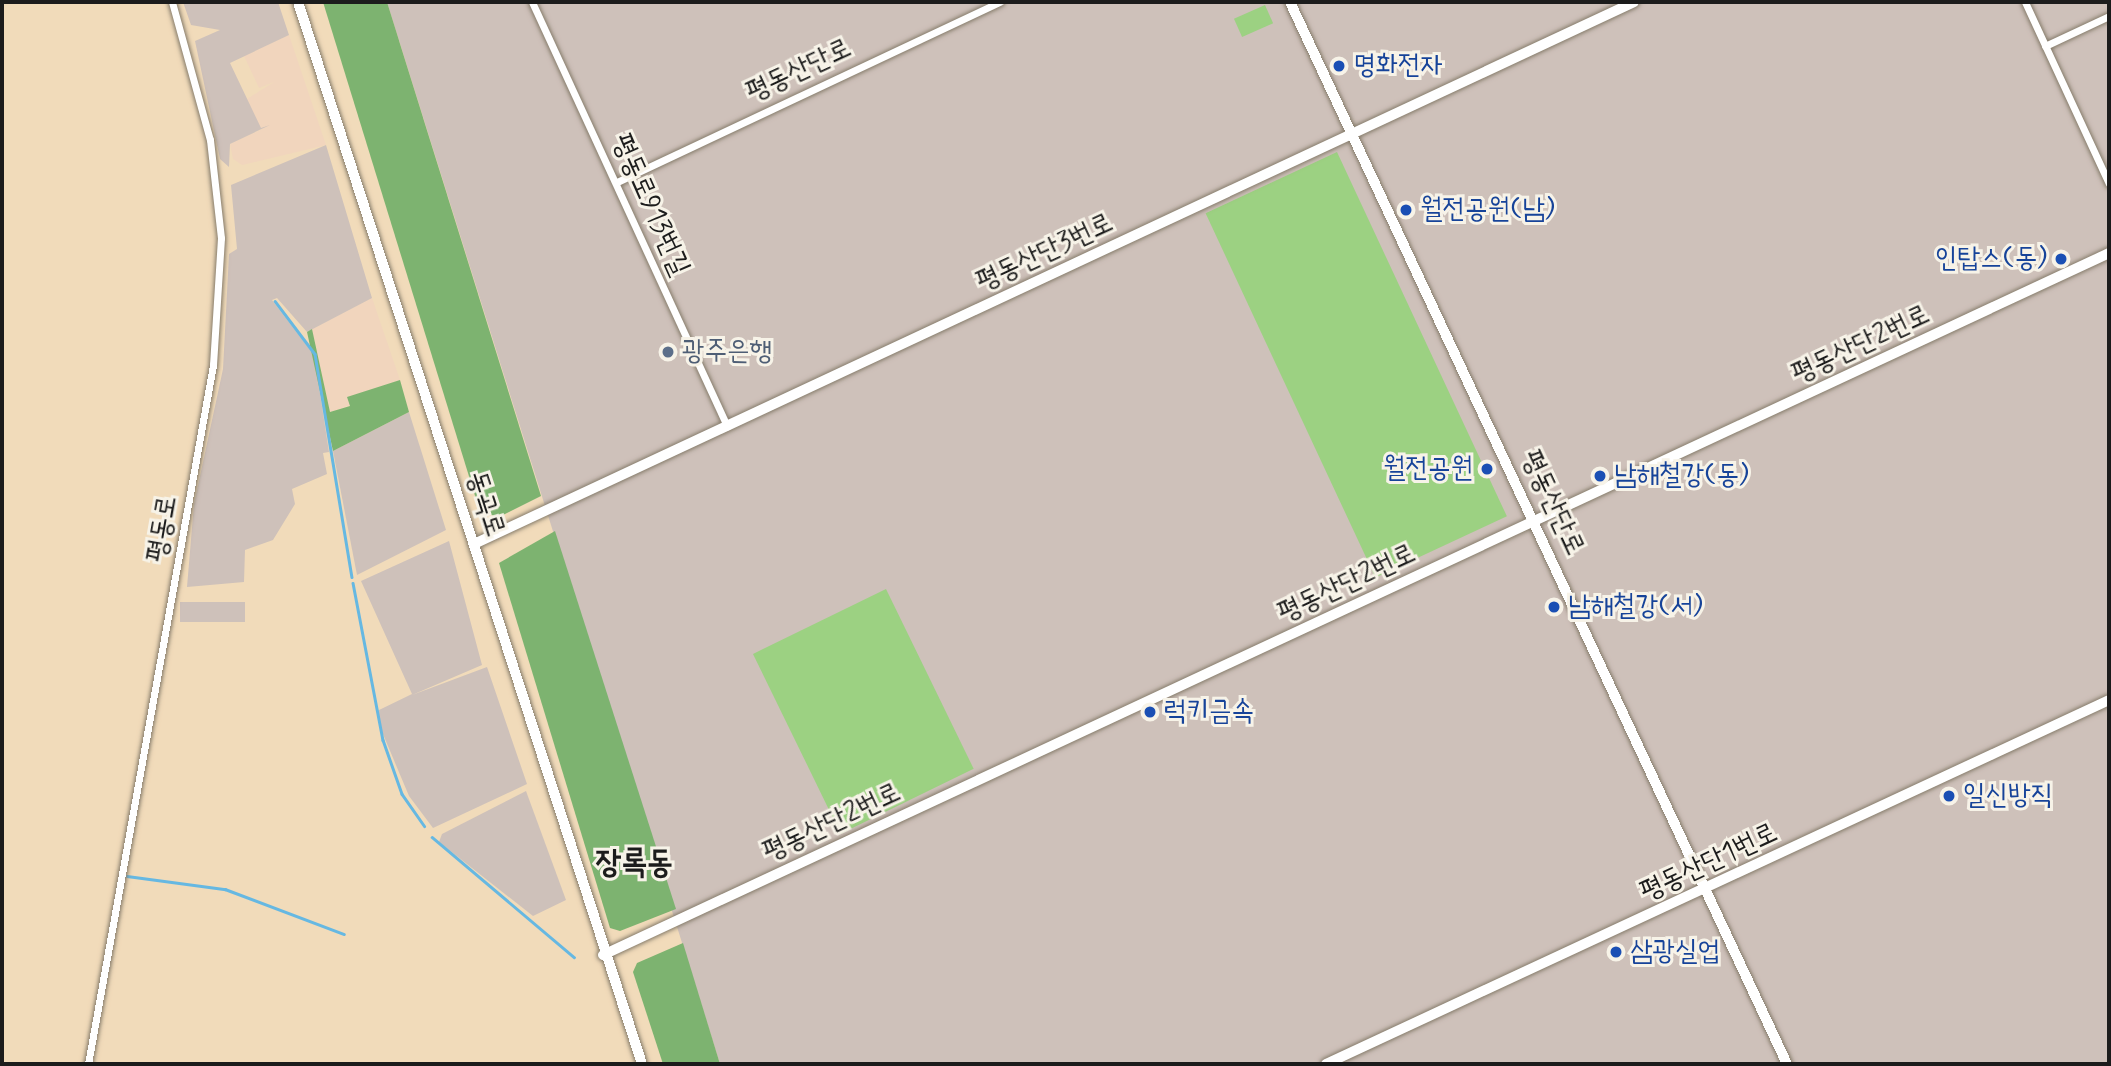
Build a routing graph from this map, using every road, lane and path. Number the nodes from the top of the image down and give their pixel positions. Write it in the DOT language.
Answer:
graph roads {
  1 [pos="172,2"];
  2 [pos="298,2"];
  3 [pos="532,2"];
  4 [pos="1000,2"];
  5 [pos="1290,2"];
  6 [pos="1634,2"];
  7 [pos="2025,2"];
  8 [pos="2109,16"];
  9 [pos="2045,46"];
  10 [pos="1354,134"];
  11 [pos="617,182"];
  12 [pos="2109,184"];
  13 [pos="2109,253"];
  14 [pos="727,426"];
  15 [pos="1536,522"];
  16 [pos="474,544"];
  17 [pos="2109,701"];
  18 [pos="1706,890"];
  19 [pos="603,955"];
  20 [pos="626,1022"];
  21 [pos="88,1064"];
  22 [pos="636,1064"];
  23 [pos="642,1064"];
  24 [pos="1326,1064"];
  25 [pos="1787,1064"];
  1 -- 21 [label="street, 평동로"];
  2 -- 16 [label="street, 동곡로"];
  3 -- 11 [label="street, 평동로913번길"];
  4 -- 11 [label="street, 평동산단로"];
  5 -- 10 [label="street, 평동산단로"];
  6 -- 10 [label="street, 평동산단3번로"];
  7 -- 9 [label="street"];
  8 -- 9 [label="street"];
  9 -- 12 [label="street"];
  10 -- 14 [label="street, 평동산단3번로"];
  10 -- 15 [label="street, 평동산단로"];
  11 -- 14 [label="street, 평동로913번길"];
  13 -- 15 [label="street, 평동산단2번로"];
  14 -- 16 [label="street, 평동산단3번로"];
  15 -- 18 [label="street, 평동산단로"];
  15 -- 19 [label="street, 평동산단2번로"];
  16 -- 19 [label="street, 동곡로"];
  17 -- 18 [label="street, 평동산단1번로"];
  18 -- 24 [label="street, 평동산단1번로"];
  18 -- 25 [label="street, 평동산단로"];
  19 -- 20 [label="street, 동곡로"];
  20 -- 22 [label="street, 동곡로"];
  20 -- 23 [label="street, 동곡로"];
}
